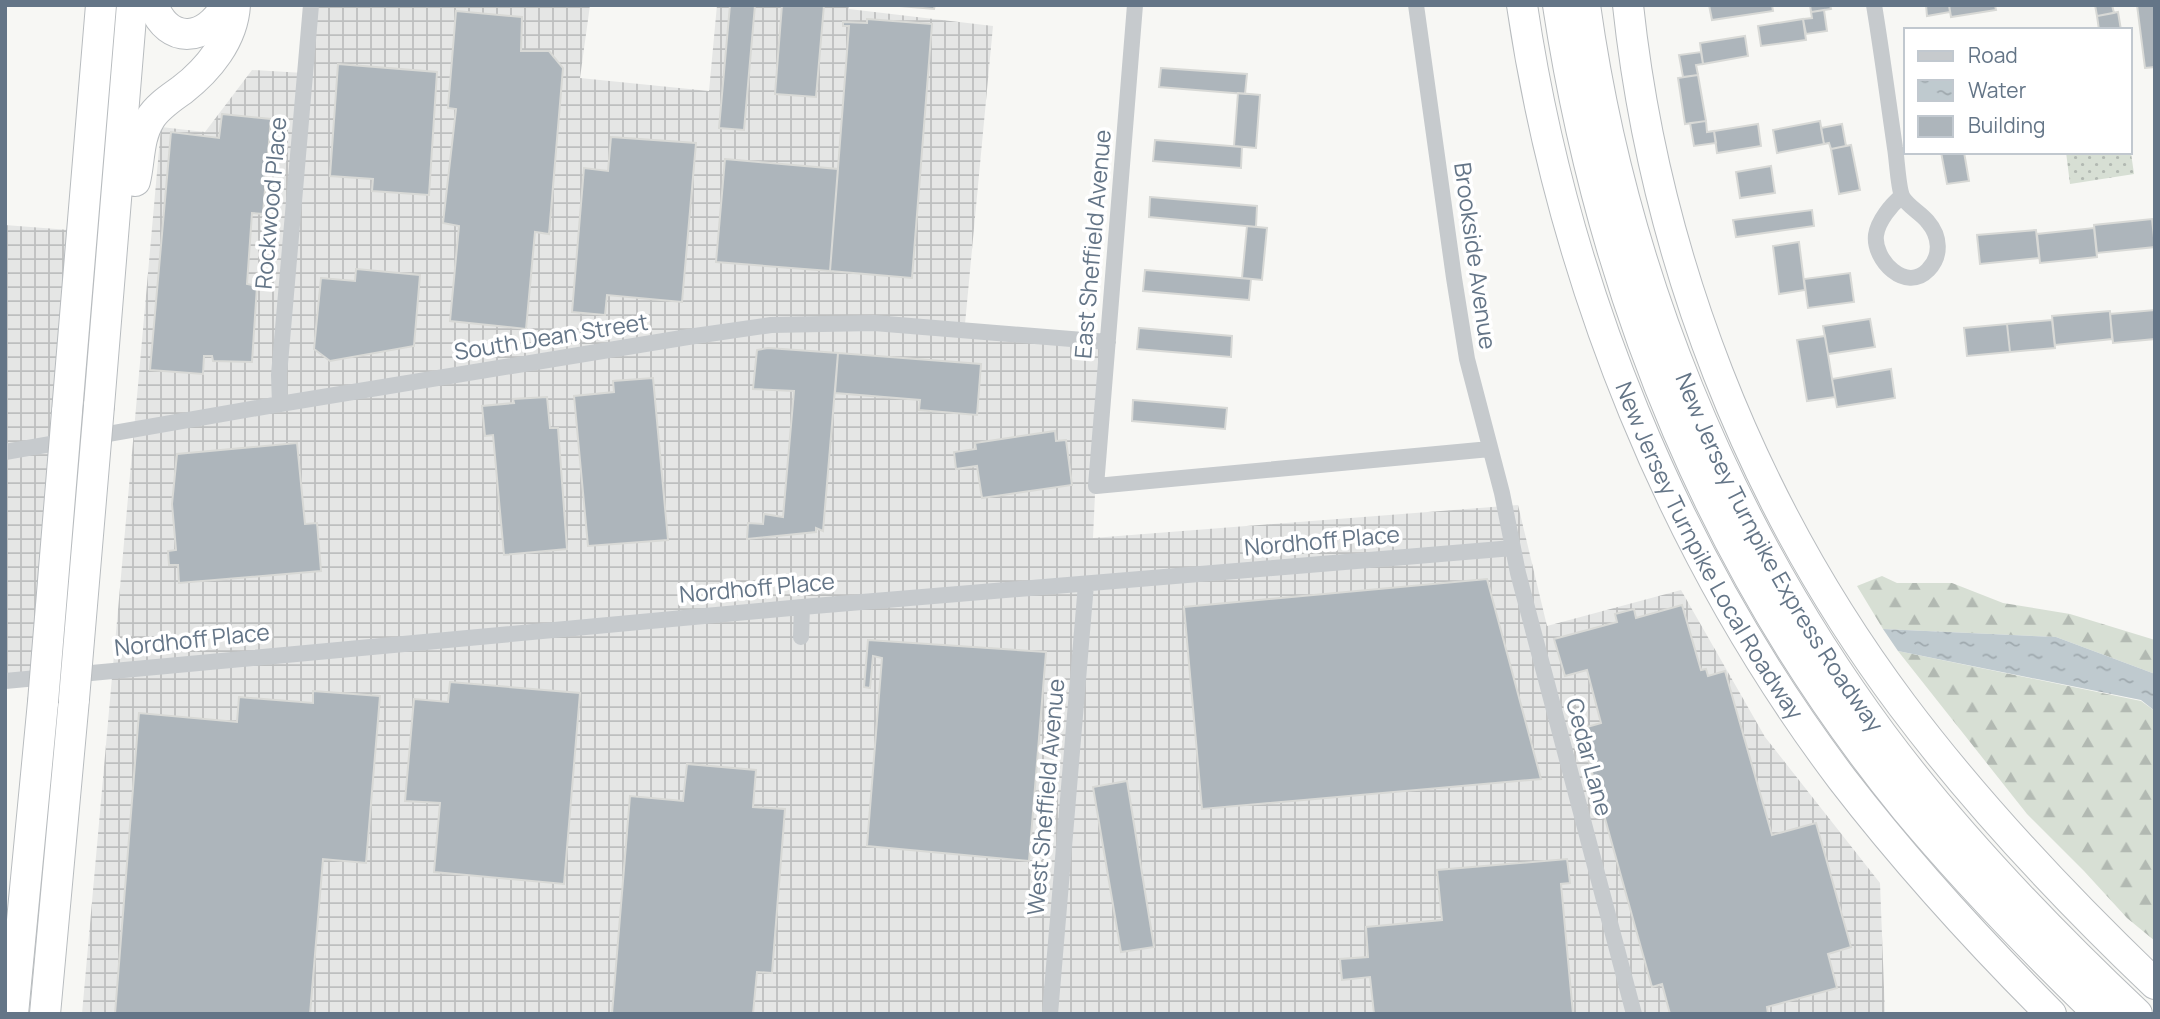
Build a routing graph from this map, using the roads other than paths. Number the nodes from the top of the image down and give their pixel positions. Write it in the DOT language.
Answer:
graph roads {
  1 [pos="78,5"];
  2 [pos="101,5"];
  3 [pos="132,5"];
  4 [pos="153,5"];
  5 [pos="226,5"];
  6 [pos="235,5"];
  7 [pos="311,5"];
  8 [pos="1135,5"];
  9 [pos="1416,5"];
  10 [pos="1522,5"];
  11 [pos="1558,5"];
  12 [pos="1585,5"];
  13 [pos="1628,5"];
  14 [pos="1874,5"];
  15 [pos="93,93"];
  16 [pos="1902,196"];
  17 [pos="109,273"];
  18 [pos="1108,342"];
  19 [pos="280,404"];
  20 [pos="1490,449"];
  21 [pos="5,452"];
  22 [pos="1506,511"];
  23 [pos="1513,548"];
  24 [pos="1086,584"];
  25 [pos="802,607"];
  26 [pos="801,637"];
  27 [pos="5,681"];
  28 [pos="2038,934"];
  29 [pos="2155,984"];
  30 [pos="13,1014"];
  31 [pos="45,1014"];
  32 [pos="1050,1014"];
  33 [pos="1634,1014"];
  34 [pos="2051,1014"];
  35 [pos="2099,1014"];
  36 [pos="2137,1014"];
  1 -- 15 [label="highway"];
  2 -- 15 [label="highway"];
  3 -- 17 [label="highway"];
  4 -- 5 [label="highway"];
  6 -- 17 [label="highway"];
  7 -- 19 [label="street, Rockwood Place"];
  8 -- 18 [label="street, East Sheffield Avenue"];
  9 -- 20 [label="street, Brookside Avenue"];
  10 -- 34 [label="highway, New Jersey Turnpike Local Roadway"];
  11 -- 28 [label="highway, New Jersey Turnpike Express Roadway"];
  12 -- 28 [label="highway, New Jersey Turnpike Express Roadway"];
  13 -- 29 [label="highway"];
  14 -- 16 [label="street"];
  15 -- 30 [label="highway, bridge"];
  16 -- 16 [label="street"];
  17 -- 31 [label="highway, bridge"];
  18 -- 19 [label="street, South Dean Street"];
  18 -- 20 [label="street, East Sheffield Avenue"];
  19 -- 21 [label="street, South Dean Street"];
  20 -- 22 [label="street, Brookside Avenue"];
  22 -- 23 [label="street, Cedar Lane"];
  23 -- 24 [label="street, Nordhoff Place"];
  23 -- 33 [label="street, Cedar Lane"];
  24 -- 25 [label="street, Nordhoff Place"];
  24 -- 32 [label="street, West Sheffield Avenue"];
  25 -- 26 [label="street"];
  25 -- 27 [label="street, Nordhoff Place"];
  28 -- 35 [label="highway, New Jersey Turnpike Express Roadway"];
  28 -- 36 [label="highway, New Jersey Turnpike Express Roadway"];
}
